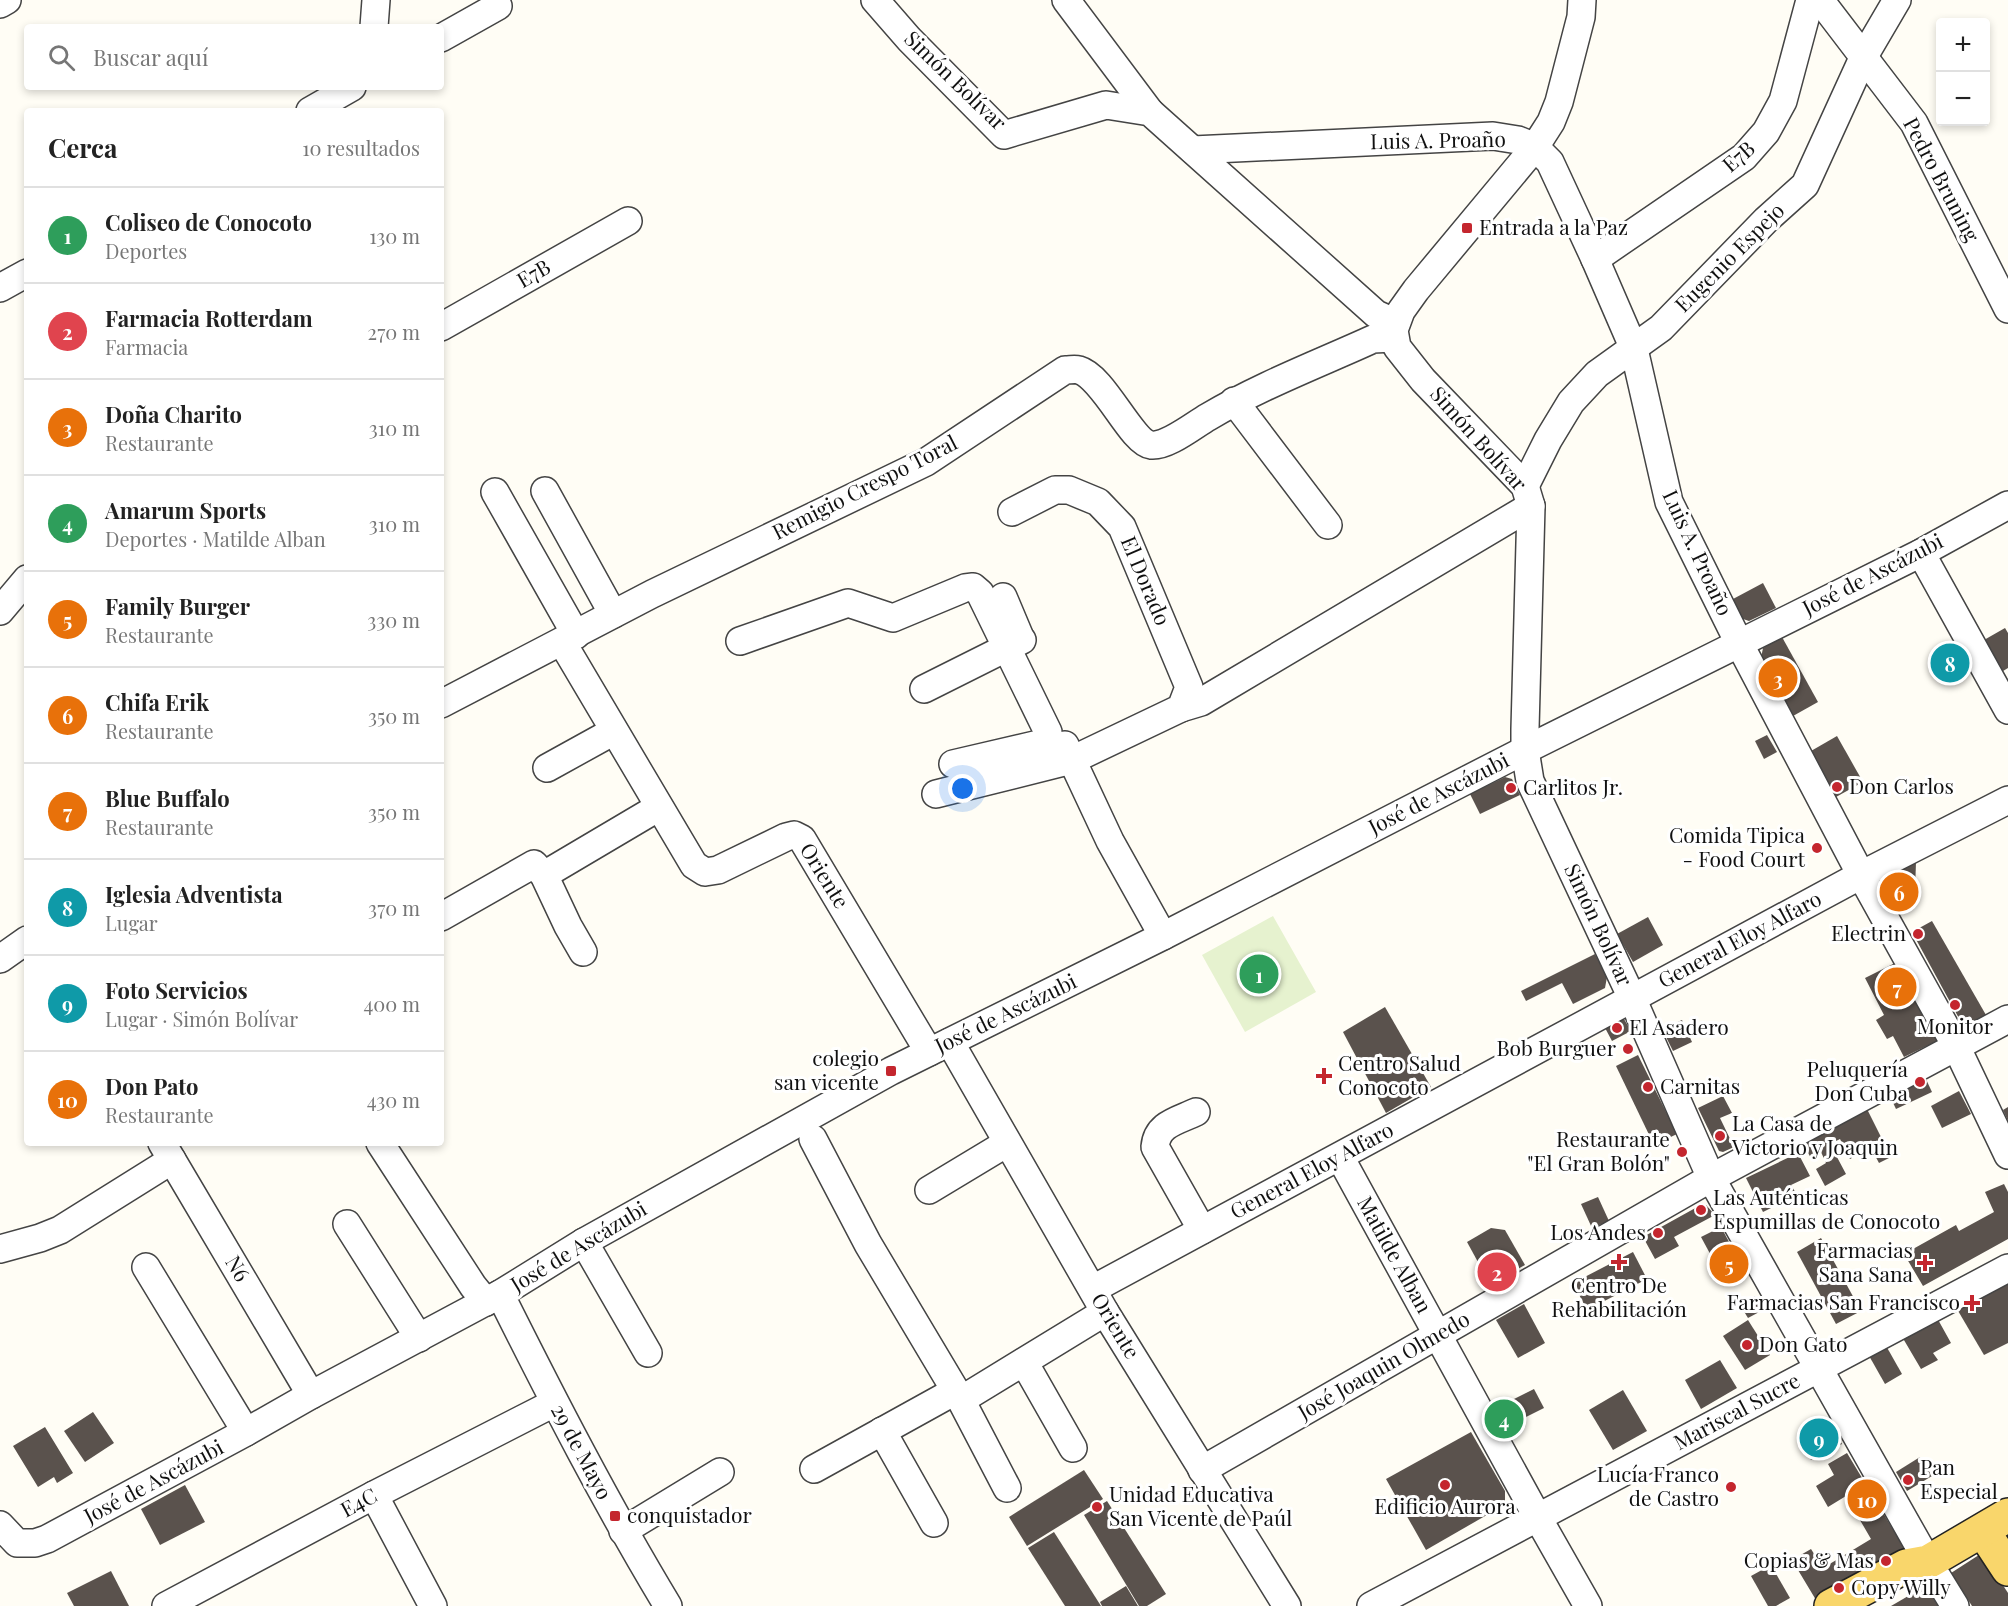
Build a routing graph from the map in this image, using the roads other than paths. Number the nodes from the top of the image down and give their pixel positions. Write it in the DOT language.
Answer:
graph roads {
  1 [pos="7,0"];
  2 [pos="376,0"];
  3 [pos="875,0"];
  4 [pos="1066,0"];
  5 [pos="1582,0"];
  6 [pos="1810,0"];
  7 [pos="1820,0"];
  8 [pos="1897,0"];
  9 [pos="0,4"];
  10 [pos="498,6"];
  11 [pos="374,24"];
  12 [pos="444,36"];
  13 [pos="1863,58"];
  14 [pos="347,90"];
  15 [pos="315,108"];
  16 [pos="1150,112"];
  17 [pos="1535,147"];
  18 [pos="1193,150"];
  19 [pos="628,221"];
  20 [pos="1595,259"];
  21 [pos="24,275"];
  22 [pos="0,288"];
  23 [pos="2008,309"];
  24 [pos="444,325"];
  25 [pos="1395,331"];
  26 [pos="1634,349"];
  27 [pos="1234,401"];
  28 [pos="545,491"];
  29 [pos="495,492"];
  30 [pos="1528,496"];
  31 [pos="2008,505"];
  32 [pos="1011,512"];
  33 [pos="1328,525"];
  34 [pos="1921,553"];
  35 [pos="24,583"];
  36 [pos="1003,597"];
  37 [pos="0,611"];
  38 [pos="613,614"];
  39 [pos="569,639"];
  40 [pos="740,641"];
  41 [pos="1739,643"];
  42 [pos="1014,644"];
  43 [pos="924,689"];
  44 [pos="1185,698"];
  45 [pos="444,702"];
  46 [pos="2008,710"];
  47 [pos="614,731"];
  48 [pos="1525,750"];
  49 [pos="1072,760"];
  50 [pos="953,764"];
  51 [pos="547,768"];
  52 [pos="936,794"];
  53 [pos="2008,800"];
  54 [pos="659,807"];
  55 [pos="544,874"];
  56 [pos="1862,875"];
  57 [pos="444,915"];
  58 [pos="1163,936"];
  59 [pos="24,942"];
  60 [pos="583,952"];
  61 [pos="0,959"];
  62 [pos="1632,998"];
  63 [pos="2008,1019"];
  64 [pos="1956,1046"];
  65 [pos="940,1047"];
  66 [pos="1196,1112"];
  67 [pos="813,1139"];
  68 [pos="1007,1143"];
  69 [pos="382,1146"];
  70 [pos="167,1151"];
  71 [pos="2008,1155"];
  72 [pos="1340,1157"];
  73 [pos="1712,1178"];
  74 [pos="928,1190"];
  75 [pos="347,1224"];
  76 [pos="1203,1230"];
  77 [pos="584,1242"];
  78 [pos="0,1249"];
  79 [pos="146,1267"];
  80 [pos="2008,1268"];
  81 [pos="493,1298"];
  82 [pos="1099,1301"];
  83 [pos="1438,1335"];
  84 [pos="419,1338"];
  85 [pos="946,1338"];
  86 [pos="648,1353"];
  87 [pos="1023,1362"];
  88 [pos="1818,1369"];
  89 [pos="965,1393"];
  90 [pos="311,1395"];
  91 [pos="554,1403"];
  92 [pos="882,1431"];
  93 [pos="246,1432"];
  94 [pos="1073,1448"];
  95 [pos="814,1468"];
  96 [pos="1202,1470"];
  97 [pos="720,1472"];
  98 [pos="1007,1488"];
  99 [pos="374,1495"];
  100 [pos="1538,1518"];
  101 [pos="933,1522"];
  102 [pos="1996,1523"];
  103 [pos="623,1531"];
  104 [pos="8,1534"];
  105 [pos="1928,1562"];
  106 [pos="2008,1569"];
  107 [pos="205,1597"];
  108 [pos="166,1606"];
  109 [pos="433,1606"];
  110 [pos="668,1606"];
  111 [pos="1287,1606"];
  112 [pos="1371,1606"];
  113 [pos="1588,1606"];
  114 [pos="1831,1606"];
  115 [pos="1868,1606"];
  116 [pos="1955,1606"];
  1 -- 9 [label="street"];
  2 -- 11 [label="street"];
  3 -- 16 [label="street, Simón Bolívar"];
  4 -- 16 [label="street"];
  5 -- 17 [label="street"];
  6 -- 20 [label="street, E7B"];
  7 -- 13 [label="street, Pedro Bruning"];
  8 -- 13 [label="street, Eugenio Espejo"];
  10 -- 12 [label="street"];
  13 -- 23 [label="street, Pedro Bruning"];
  13 -- 26 [label="street, Eugenio Espejo"];
  14 -- 15 [label="street"];
  16 -- 18 [label="street, Simón Bolívar"];
  17 -- 18 [label="street, Luis A. Proaño"];
  17 -- 20 [label="street, Luis A. Proaño"];
  17 -- 25 [label="street"];
  18 -- 25 [label="street, Simón Bolívar"];
  19 -- 24 [label="street, E7B"];
  20 -- 26 [label="street, Luis A. Proaño"];
  21 -- 22 [label="street"];
  25 -- 27 [label="street, Remigio Crespo Toral"];
  25 -- 30 [label="street, Simón Bolívar"];
  26 -- 30 [label="street, Eugenio Espejo"];
  26 -- 41 [label="street, Luis A. Proaño"];
  27 -- 33 [label="street"];
  27 -- 38 [label="street, Remigio Crespo Toral"];
  28 -- 38 [label="street"];
  29 -- 39 [label="street, Oriente"];
  30 -- 44 [label="street"];
  30 -- 48 [label="street, Simón Bolívar"];
  31 -- 34 [label="street, José de Ascázubi"];
  32 -- 44 [label="street, El Dorado"];
  34 -- 41 [label="street, José de Ascázubi"];
  34 -- 46 [label="street"];
  35 -- 37 [label="street"];
  36 -- 42 [label="street"];
  38 -- 39 [label="street, Remigio Crespo Toral"];
  39 -- 45 [label="street, Remigio Crespo Toral"];
  39 -- 47 [label="street, Oriente"];
  40 -- 42 [label="street"];
  41 -- 48 [label="street, José de Ascázubi"];
  41 -- 56 [label="street, Luis A. Proaño"];
  42 -- 43 [label="street"];
  42 -- 49 [label="street"];
  42 -- 50 [label="street"];
  44 -- 49 [label="street"];
  47 -- 51 [label="street"];
  47 -- 54 [label="street, Oriente"];
  48 -- 58 [label="street, José de Ascázubi"];
  48 -- 62 [label="street, Simón Bolívar"];
  49 -- 52 [label="street"];
  49 -- 58 [label="street"];
  53 -- 56 [label="street, General Eloy Alfaro"];
  54 -- 55 [label="street"];
  54 -- 65 [label="street, Oriente"];
  55 -- 57 [label="street"];
  55 -- 60 [label="street"];
  56 -- 62 [label="street, General Eloy Alfaro"];
  56 -- 64 [label="street, Luis A. Proaño"];
  58 -- 65 [label="street, José de Ascázubi"];
  59 -- 61 [label="street"];
  62 -- 72 [label="street, General Eloy Alfaro"];
  62 -- 73 [label="street, Simón Bolívar"];
  63 -- 64 [label="street, José Joaquin Olmedo"];
  64 -- 71 [label="street, Luis A. Proaño"];
  64 -- 73 [label="street, José Joaquin Olmedo"];
  65 -- 68 [label="street, Oriente"];
  65 -- 77 [label="street, José de Ascázubi"];
  66 -- 76 [label="street"];
  67 -- 89 [label="street"];
  68 -- 74 [label="street"];
  68 -- 82 [label="street, Oriente"];
  69 -- 81 [label="street, 29 de Mayo"];
  70 -- 78 [label="street"];
  70 -- 90 [label="street, N6"];
  72 -- 76 [label="street, General Eloy Alfaro"];
  72 -- 83 [label="street, Matilde Alban"];
  73 -- 83 [label="street, José Joaquin Olmedo"];
  73 -- 88 [label="street, Simón Bolívar"];
  75 -- 84 [label="street"];
  76 -- 82 [label="street, General Eloy Alfaro"];
  77 -- 81 [label="street, José de Ascázubi"];
  77 -- 86 [label="street"];
  79 -- 93 [label="street"];
  80 -- 88 [label="street, Mariscal Sucre"];
  81 -- 84 [label="street, José de Ascázubi"];
  81 -- 91 [label="street, 29 de Mayo"];
  82 -- 87 [label="street, General Eloy Alfaro"];
  82 -- 96 [label="street, Oriente"];
  83 -- 96 [label="street, José Joaquin Olmedo"];
  83 -- 100 [label="street, Matilde Alban"];
  84 -- 90 [label="street, José de Ascázubi"];
  85 -- 89 [label="street"];
  87 -- 89 [label="street, General Eloy Alfaro"];
  87 -- 94 [label="street"];
  88 -- 100 [label="street, Mariscal Sucre"];
  88 -- 105 [label="street, Simón Bolívar"];
  89 -- 92 [label="street, General Eloy Alfaro"];
  89 -- 98 [label="street"];
  90 -- 93 [label="street, José de Ascázubi"];
  91 -- 99 [label="street, E4C"];
  91 -- 103 [label="street, 29 de Mayo"];
  92 -- 95 [label="street, General Eloy Alfaro"];
  92 -- 101 [label="street"];
  93 -- 104 [label="street, José de Ascázubi"];
  96 -- 111 [label="street, Oriente"];
  97 -- 103 [label="street"];
  99 -- 107 [label="street, E4C"];
  99 -- 109 [label="street"];
  100 -- 112 [label="street, Mariscal Sucre"];
  100 -- 113 [label="street, Matilde Alban"];
  102 -- 105 [label="main road"];
  102 -- 106 [label="main road"];
  103 -- 110 [label="street, 29 de Mayo"];
  105 -- 114 [label="main road"];
  105 -- 115 [label="main road"];
  105 -- 116 [label="street, Simón Bolívar"];
  107 -- 108 [label="street, E4C"];
}
